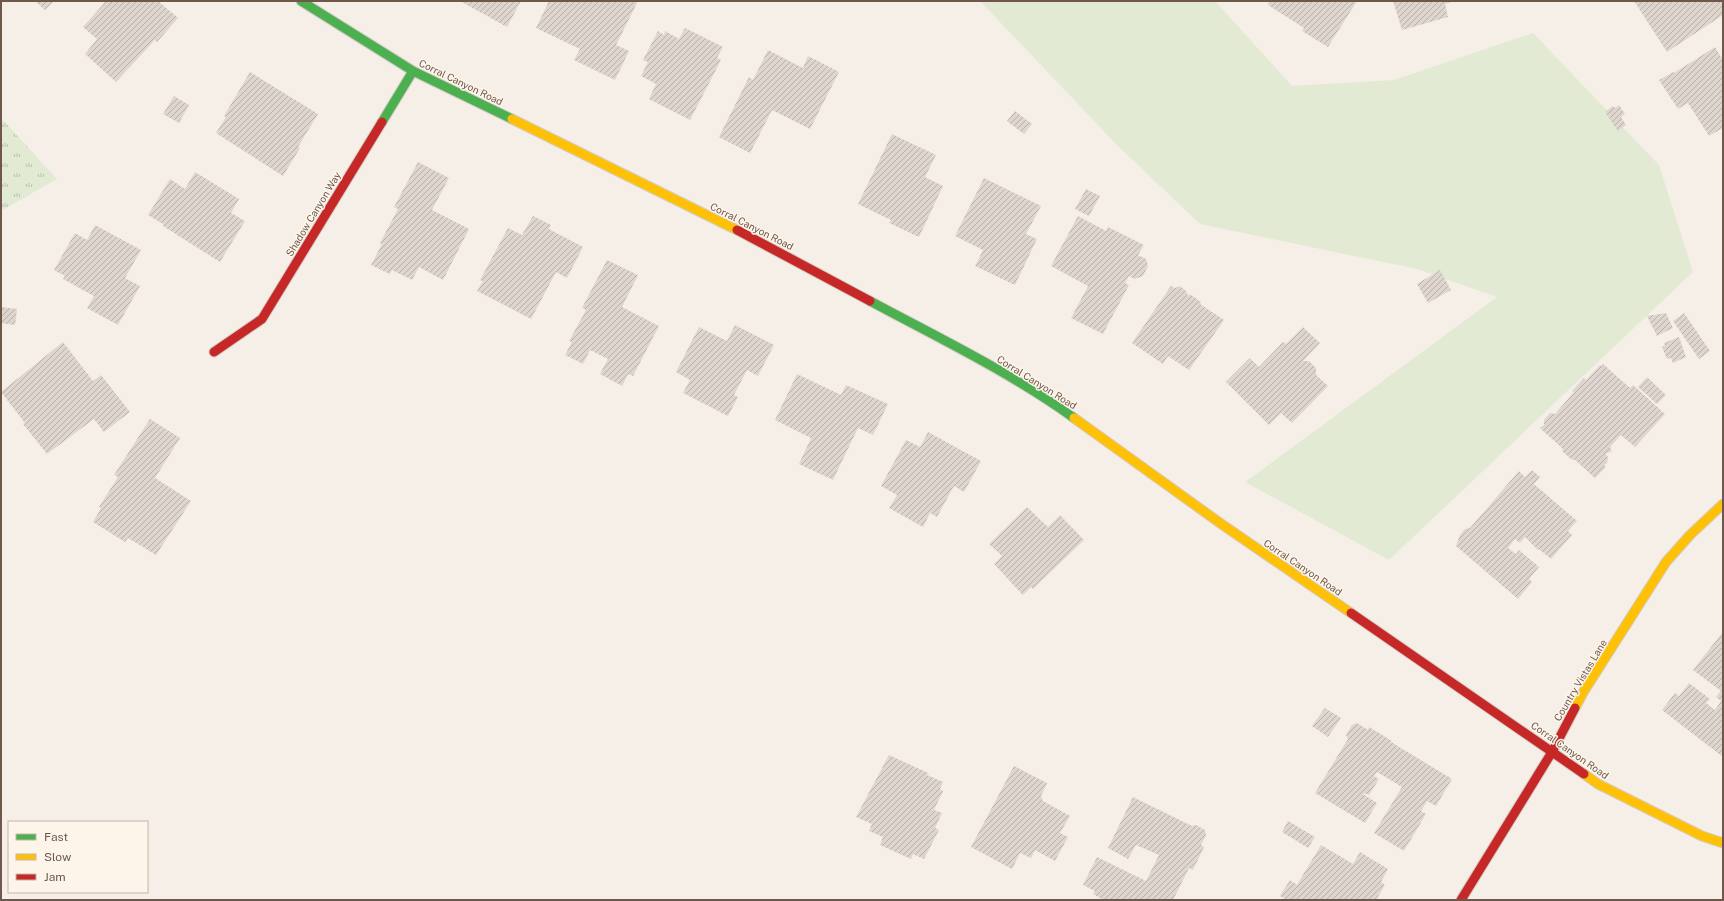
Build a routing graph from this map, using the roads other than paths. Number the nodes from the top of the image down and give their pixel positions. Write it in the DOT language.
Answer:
graph roads {
  1 [pos="301,1"];
  2 [pos="413,71"];
  3 [pos="214,352"];
  4 [pos="1723,504"];
  5 [pos="1552,752"];
  6 [pos="1723,843"];
  7 [pos="1461,900"];
  1 -- 2 [label="main road, Corral Canyon Road"];
  2 -- 3 [label="main road, Shadow Canyon Way"];
  2 -- 5 [label="main road, Corral Canyon Road"];
  4 -- 5 [label="main road, Country Vistas Lane"];
  5 -- 6 [label="main road, Corral Canyon Road"];
  5 -- 7 [label="main road, Country Vistas Lane"];
}
